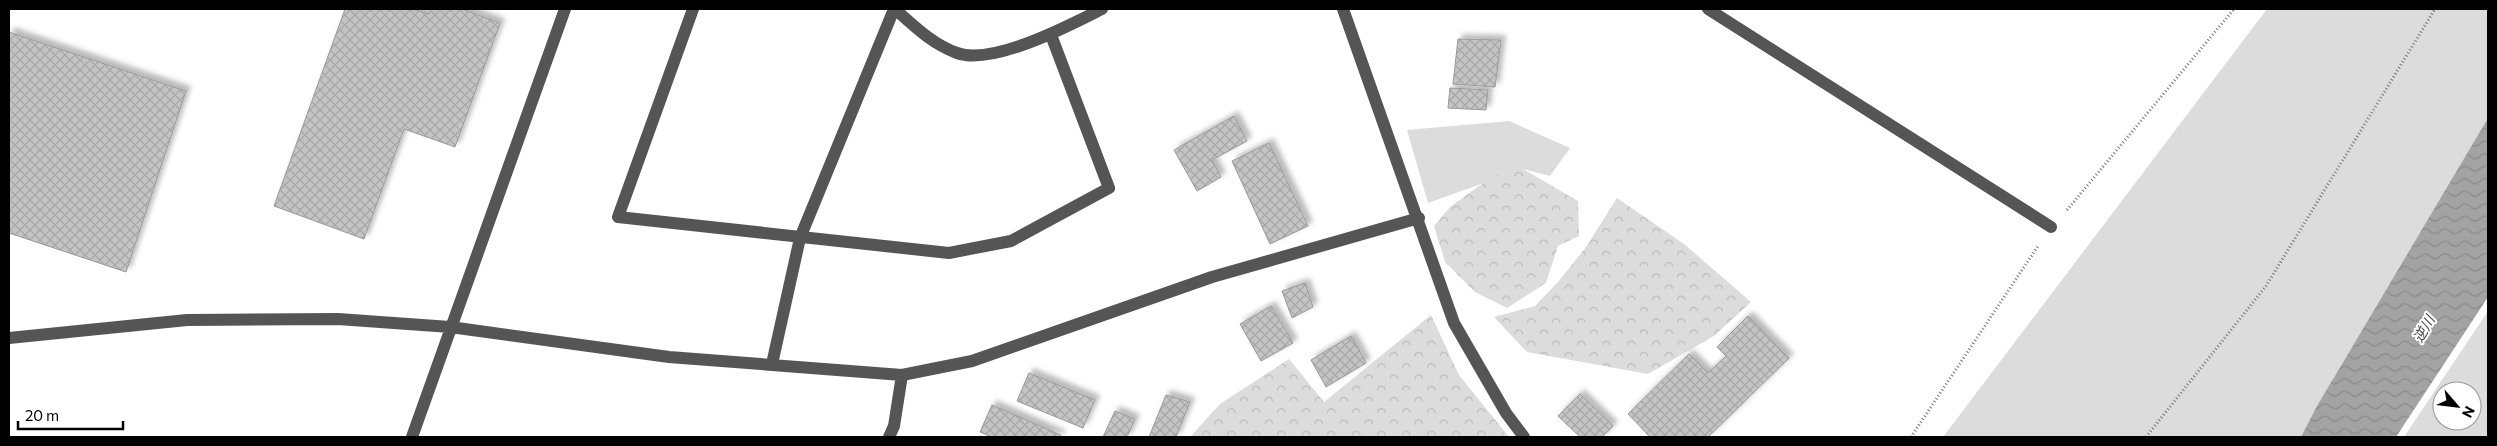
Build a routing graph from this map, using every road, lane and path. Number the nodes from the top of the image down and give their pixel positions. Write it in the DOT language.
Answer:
graph roads {
  1 [pos="565,9"];
  2 [pos="693,9"];
  3 [pos="894,9"];
  4 [pos="1102,9"];
  5 [pos="1343,9"];
  6 [pos="1708,9"];
  7 [pos="2435,9"];
  8 [pos="1051,35"];
  9 [pos="1419,218"];
  10 [pos="2051,227"];
  11 [pos="800,238"];
  12 [pos="450,327"];
  13 [pos="9,338"];
  14 [pos="772,364"];
  15 [pos="902,375"];
  16 [pos="412,437"];
  17 [pos="889,437"];
  18 [pos="1524,437"];
  19 [pos="2146,437"];
  1 -- 12 [label="street"];
  2 -- 11 [label="street"];
  3 -- 8 [label="street"];
  3 -- 11 [label="street"];
  4 -- 8 [label="street"];
  5 -- 9 [label="street"];
  6 -- 10 [label="street"];
  7 -- 19 [label="path"];
  8 -- 11 [label="street"];
  9 -- 15 [label="street"];
  9 -- 18 [label="street"];
  11 -- 14 [label="street"];
  12 -- 13 [label="street"];
  12 -- 14 [label="street"];
  12 -- 16 [label="street"];
  14 -- 15 [label="street"];
  15 -- 17 [label="street"];
}
